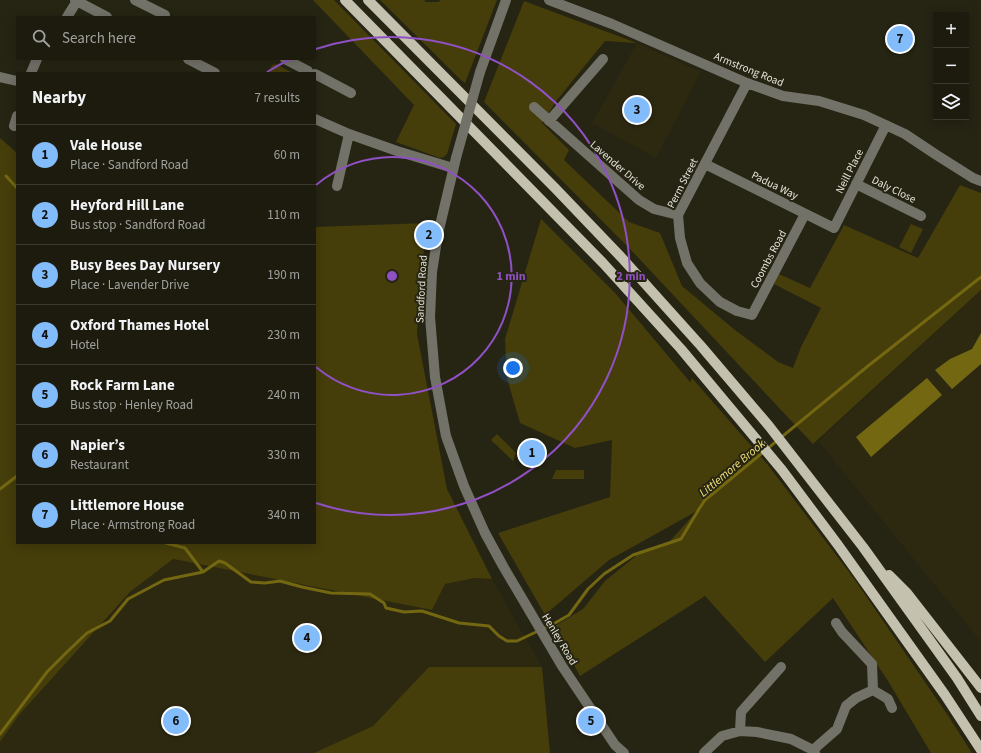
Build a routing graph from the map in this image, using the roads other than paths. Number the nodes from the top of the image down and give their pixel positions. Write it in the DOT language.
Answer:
graph roads {
  1 [pos="76,0"];
  2 [pos="135,0"];
  3 [pos="345,0"];
  4 [pos="368,0"];
  5 [pos="506,0"];
  6 [pos="549,0"];
  7 [pos="68,16"];
  8 [pos="105,16"];
  9 [pos="164,16"];
  10 [pos="603,59"];
  11 [pos="37,60"];
  12 [pos="190,60"];
  13 [pos="287,60"];
  14 [pos="31,72"];
  15 [pos="213,72"];
  16 [pos="309,72"];
  17 [pos="316,76"];
  18 [pos="0,77"];
  19 [pos="16,81"];
  20 [pos="747,83"];
  21 [pos="351,93"];
  22 [pos="534,108"];
  23 [pos="316,119"];
  24 [pos="549,121"];
  25 [pos="886,125"];
  26 [pos="349,134"];
  27 [pos="454,163"];
  28 [pos="705,164"];
  29 [pos="981,181"];
  30 [pos="856,184"];
  31 [pos="337,186"];
  32 [pos="805,214"];
  33 [pos="678,215"];
  34 [pos="922,216"];
  35 [pos="834,228"];
  36 [pos="752,315"];
  37 [pos="485,533"];
  38 [pos="863,547"];
  39 [pos="836,623"];
  40 [pos="781,667"];
  41 [pos="981,688"];
  42 [pos="873,690"];
  43 [pos="892,708"];
  44 [pos="981,716"];
  45 [pos="740,731"];
  46 [pos="981,750"];
  47 [pos="814,752"];
  48 [pos="624,753"];
  49 [pos="704,753"];
  1 -- 7 [label="street"];
  1 -- 8 [label="street"];
  2 -- 9 [label="street"];
  3 -- 46 [label="main road"];
  4 -- 38 [label="main road"];
  5 -- 27 [label="street, Sandford Road, bridge"];
  6 -- 20 [label="street, Armstrong Road"];
  10 -- 24 [label="street"];
  11 -- 14 [label="street"];
  12 -- 15 [label="street"];
  13 -- 16 [label="street"];
  17 -- 21 [label="street"];
  18 -- 19 [label="street"];
  20 -- 25 [label="street, Armstrong Road"];
  20 -- 28 [label="street, Perm Street"];
  22 -- 24 [label="street, Lavender Drive"];
  23 -- 26 [label="street"];
  24 -- 33 [label="street, Lavender Drive"];
  25 -- 29 [label="street, Armstrong Road"];
  25 -- 30 [label="street, Neill Place"];
  26 -- 27 [label="street"];
  26 -- 31 [label="street"];
  27 -- 37 [label="street, Sandford Road"];
  28 -- 32 [label="street, Padua Way"];
  28 -- 33 [label="street, Perm Street"];
  30 -- 34 [label="street, Daly Close"];
  30 -- 35 [label="street, Neill Place"];
  32 -- 35 [label="street, Padua Way"];
  32 -- 36 [label="street, Coombs Road"];
  33 -- 36 [label="street, Perm Street"];
  37 -- 48 [label="street, Henley Road"];
  38 -- 41 [label="main road"];
  38 -- 44 [label="main road"];
  39 -- 42 [label="street"];
  40 -- 45 [label="street"];
  42 -- 43 [label="street"];
  42 -- 47 [label="street"];
  45 -- 47 [label="street"];
  45 -- 49 [label="street"];
}
